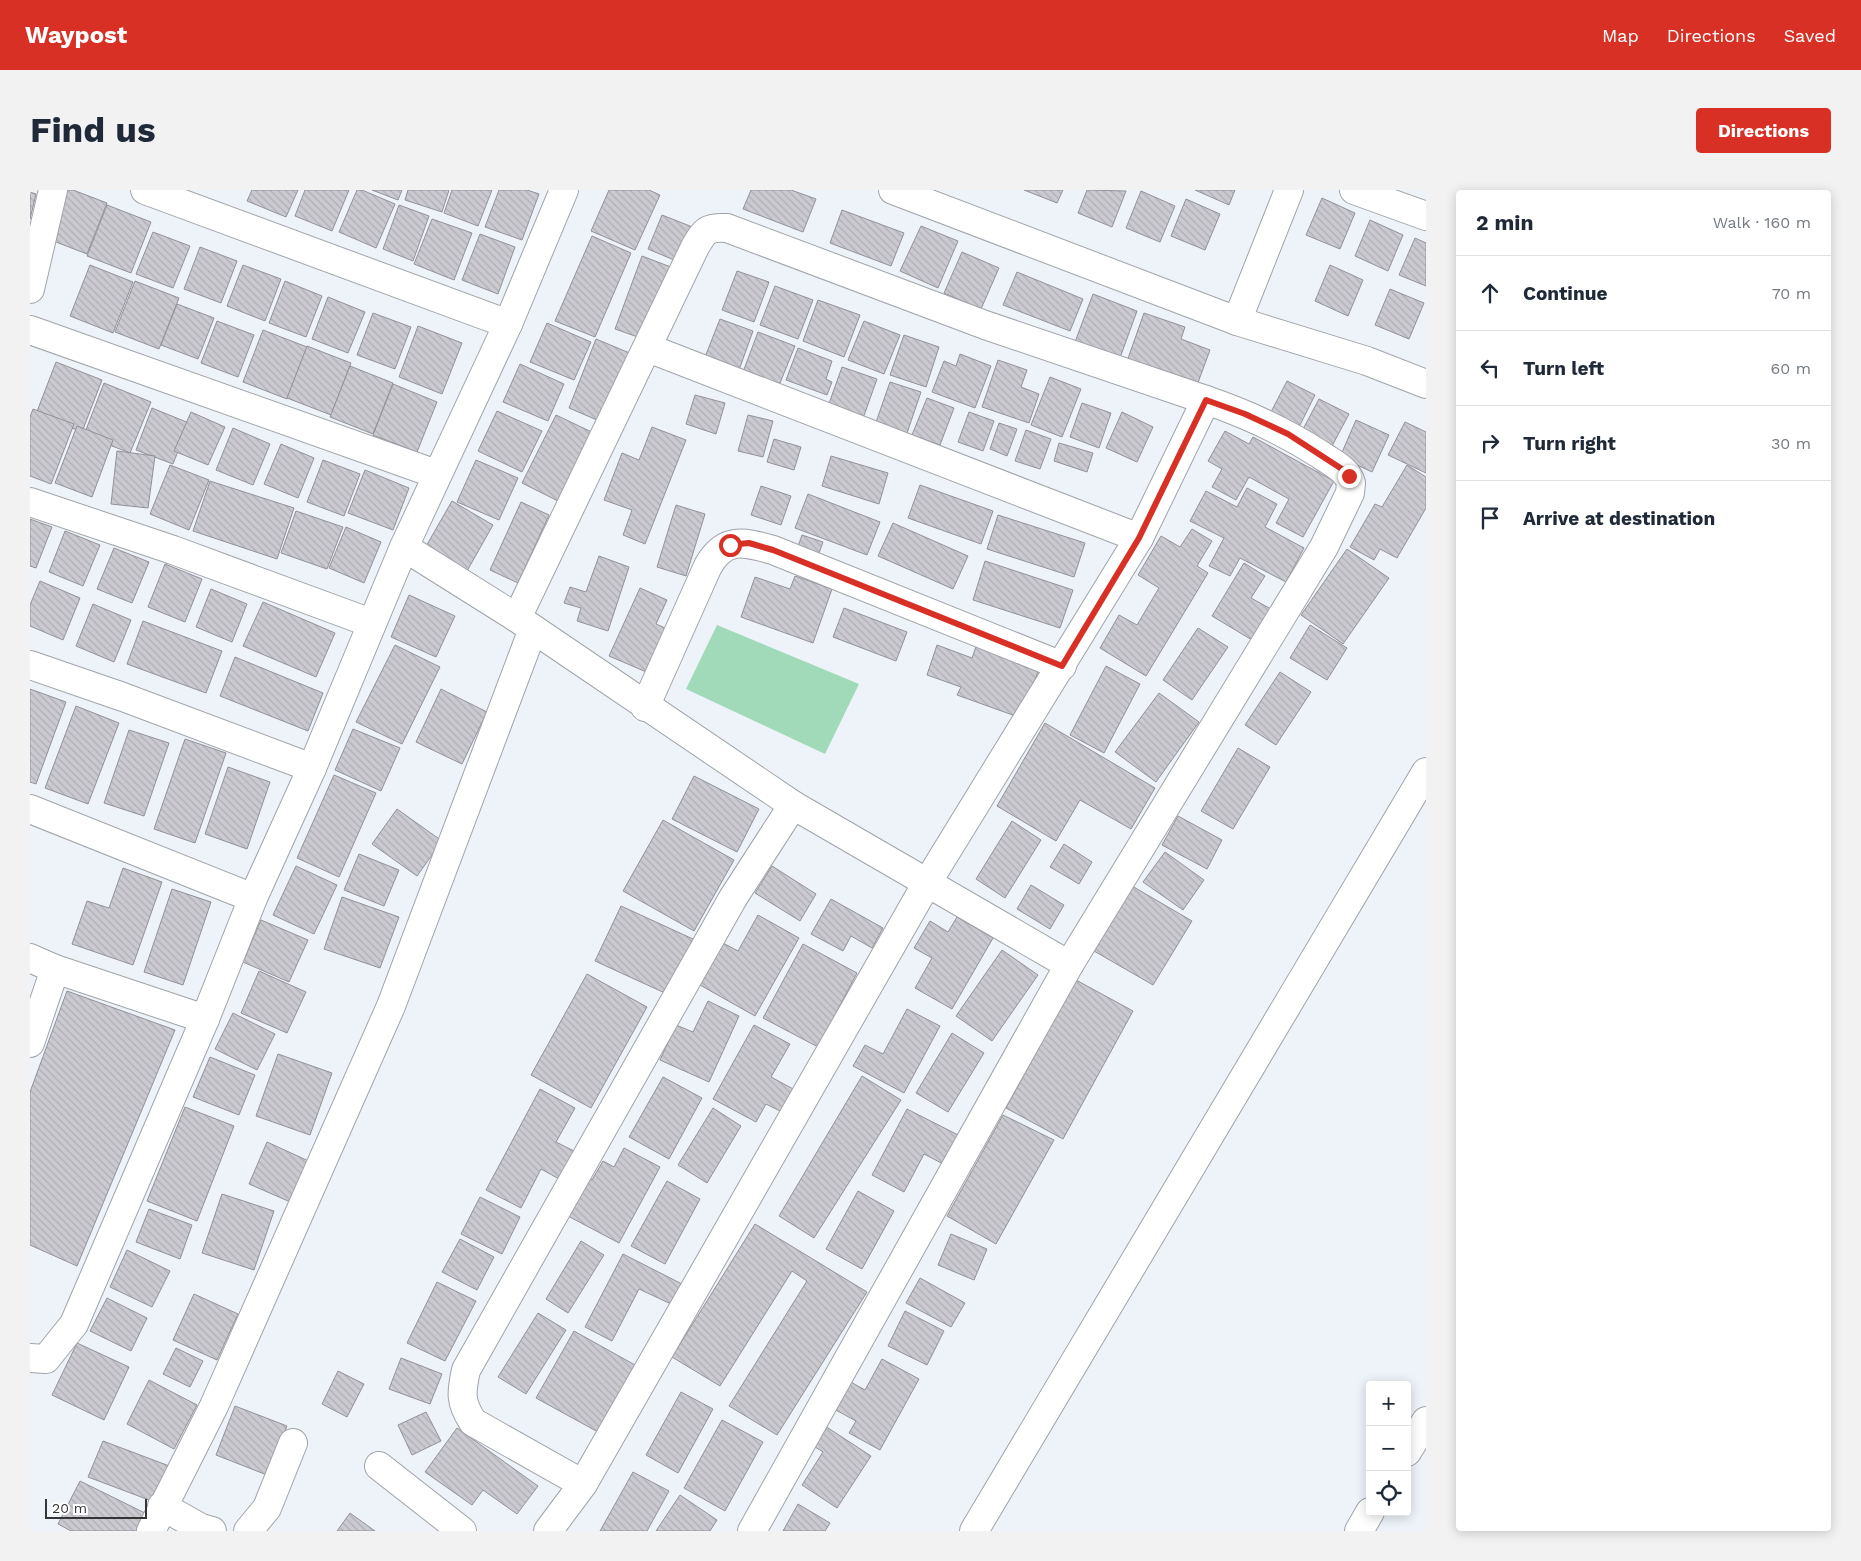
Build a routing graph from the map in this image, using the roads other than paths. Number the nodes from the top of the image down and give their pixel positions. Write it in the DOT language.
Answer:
graph roads {
  1 [pos="53,190"];
  2 [pos="145,190"];
  3 [pos="564,190"];
  4 [pos="893,190"];
  5 [pos="1289,190"];
  6 [pos="1354,190"];
  7 [pos="1426,216"];
  8 [pos="30,289"];
  9 [pos="1237,321"];
  10 [pos="508,324"];
  11 [pos="30,330"];
  12 [pos="648,348"];
  13 [pos="1426,384"];
  14 [pos="1206,400"];
  15 [pos="436,474"];
  16 [pos="30,502"];
  17 [pos="1139,538"];
  18 [pos="404,547"];
  19 [pos="371,623"];
  20 [pos="525,624"];
  21 [pos="30,665"];
  22 [pos="1062,666"];
  23 [pos="645,707"];
  24 [pos="312,768"];
  25 [pos="1426,772"];
  26 [pos="793,805"];
  27 [pos="30,809"];
  28 [pos="927,884"];
  29 [pos="253,898"];
  30 [pos="30,958"];
  31 [pos="1069,965"];
  32 [pos="55,969"];
  33 [pos="205,1019"];
  34 [pos="30,1043"];
  35 [pos="30,1358"];
  36 [pos="1426,1421"];
  37 [pos="293,1444"];
  38 [pos="1411,1445"];
  39 [pos="379,1466"];
  40 [pos="583,1484"];
  41 [pos="162,1506"];
  42 [pos="1368,1516"];
  43 [pos="151,1531"];
  44 [pos="212,1531"];
  45 [pos="248,1531"];
  46 [pos="462,1531"];
  47 [pos="548,1531"];
  48 [pos="752,1531"];
  49 [pos="974,1531"];
  50 [pos="1359,1531"];
  1 -- 8 [label="street"];
  2 -- 10 [label="street"];
  3 -- 10 [label="street"];
  4 -- 9 [label="street"];
  5 -- 9 [label="street"];
  6 -- 7 [label="street"];
  9 -- 13 [label="street"];
  10 -- 15 [label="street"];
  11 -- 15 [label="street"];
  12 -- 14 [label="street"];
  12 -- 17 [label="street"];
  12 -- 20 [label="street"];
  14 -- 17 [label="street"];
  14 -- 31 [label="street"];
  15 -- 18 [label="street"];
  16 -- 19 [label="street"];
  17 -- 22 [label="street"];
  18 -- 19 [label="street"];
  18 -- 20 [label="street"];
  19 -- 24 [label="street"];
  20 -- 23 [label="street"];
  20 -- 41 [label="street"];
  21 -- 24 [label="street"];
  22 -- 23 [label="street"];
  22 -- 28 [label="street"];
  23 -- 26 [label="street"];
  24 -- 29 [label="street"];
  25 -- 49 [label="street"];
  26 -- 28 [label="street"];
  26 -- 40 [label="street"];
  27 -- 29 [label="street"];
  28 -- 31 [label="street"];
  28 -- 40 [label="street"];
  29 -- 33 [label="street"];
  30 -- 32 [label="street"];
  31 -- 48 [label="street"];
  32 -- 33 [label="street"];
  32 -- 34 [label="street"];
  33 -- 35 [label="street"];
  36 -- 38 [label="street"];
  37 -- 45 [label="street"];
  39 -- 46 [label="street"];
  40 -- 47 [label="street"];
  41 -- 43 [label="street"];
  41 -- 44 [label="street"];
  42 -- 50 [label="street"];
}
